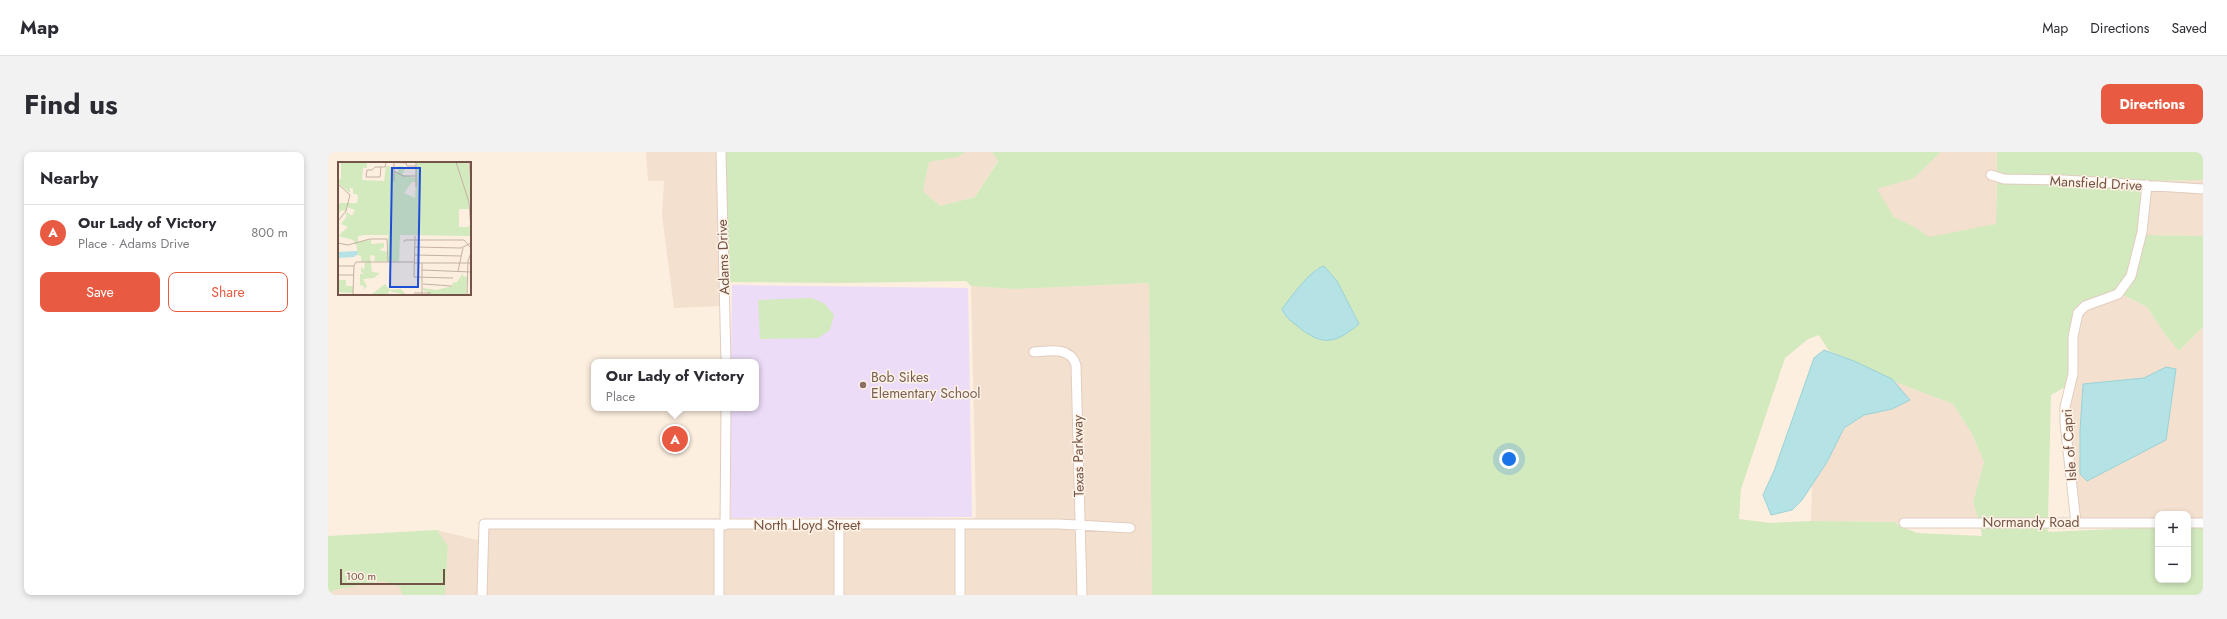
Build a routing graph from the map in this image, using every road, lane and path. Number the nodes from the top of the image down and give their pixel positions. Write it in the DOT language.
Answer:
graph roads {
  1 [pos="721,152"];
  2 [pos="1991,175"];
  3 [pos="2147,186"];
  4 [pos="2203,189"];
  5 [pos="1034,352"];
  6 [pos="726,359"];
  7 [pos="726,411"];
  8 [pos="2076,522"];
  9 [pos="1904,523"];
  10 [pos="2155,523"];
  11 [pos="2191,523"];
  12 [pos="2203,523"];
  13 [pos="960,524"];
  14 [pos="722,525"];
  15 [pos="839,526"];
  16 [pos="1080,526"];
  17 [pos="1130,528"];
  18 [pos="482,595"];
  19 [pos="719,595"];
  20 [pos="839,595"];
  21 [pos="960,595"];
  22 [pos="1082,595"];
  1 -- 6 [label="street, Adams Drive"];
  2 -- 3 [label="street, Mansfield Drive"];
  3 -- 4 [label="street, Mansfield Drive"];
  3 -- 8 [label="street, Isle of Capri"];
  5 -- 16 [label="street, Texas Parkway"];
  7 -- 14 [label="street"];
  8 -- 9 [label="street, Normandy Road"];
  8 -- 10 [label="street, Normandy Road"];
  11 -- 12 [label="street"];
  13 -- 15 [label="street, North Lloyd Street"];
  13 -- 16 [label="street, North Lloyd Street"];
  13 -- 21 [label="street"];
  14 -- 15 [label="street, North Lloyd Street"];
  14 -- 18 [label="street, North Lloyd Street"];
  14 -- 19 [label="street"];
  15 -- 20 [label="street"];
  16 -- 17 [label="street, North Lloyd Street"];
  16 -- 22 [label="street, Texas Parkway"];
}
